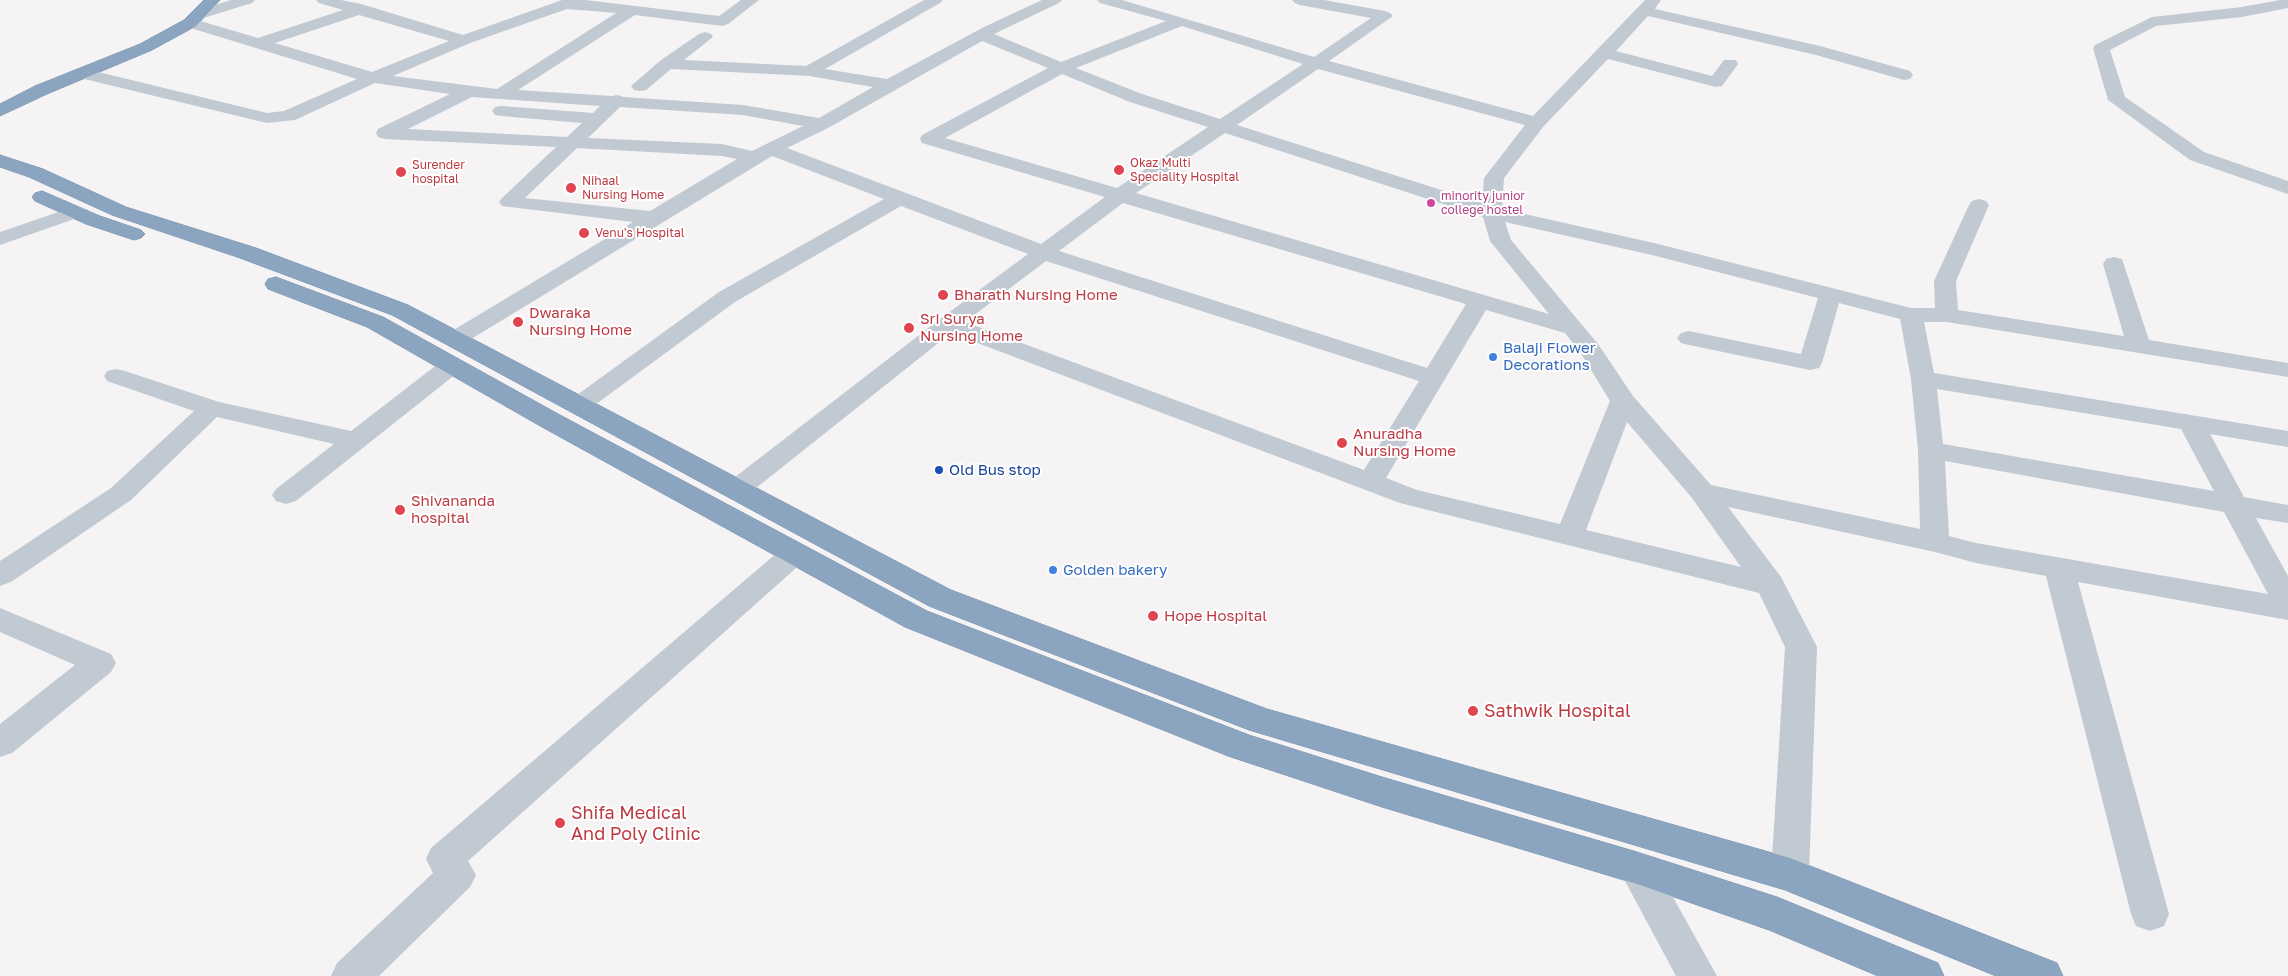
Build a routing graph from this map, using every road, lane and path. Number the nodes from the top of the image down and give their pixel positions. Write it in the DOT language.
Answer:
graph roads {
  1 [pos="212,0"];
  2 [pos="247,0"];
  3 [pos="324,0"];
  4 [pos="654,0"];
  5 [pos="751,0"];
  6 [pos="935,0"];
  7 [pos="1054,0"];
  8 [pos="1105,0"];
  9 [pos="1300,0"];
  10 [pos="571,1"];
  11 [pos="2288,3"];
  12 [pos="1649,5"];
  13 [pos="361,9"];
  14 [pos="632,10"];
  15 [pos="194,12"];
  16 [pos="1181,21"];
  17 [pos="981,35"];
  18 [pos="705,37"];
  19 [pos="464,40"];
  20 [pos="257,44"];
  21 [pos="1604,54"];
  22 [pos="1317,63"];
  23 [pos="667,64"];
  24 [pos="1730,64"];
  25 [pos="1063,68"];
  26 [pos="809,71"];
  27 [pos="86,74"];
  28 [pos="1904,75"];
  29 [pos="373,78"];
  30 [pos="890,85"];
  31 [pos="640,86"];
  32 [pos="469,92"];
  33 [pos="503,92"];
  34 [pos="0,98"];
  35 [pos="617,100"];
  36 [pos="437,107"];
  37 [pos="0,111"];
  38 [pos="597,118"];
  39 [pos="1536,123"];
  40 [pos="822,124"];
  41 [pos="1221,126"];
  42 [pos="575,142"];
  43 [pos="763,153"];
  44 [pos="0,161"];
  45 [pos="0,178"];
  46 [pos="2288,188"];
  47 [pos="1122,194"];
  48 [pos="900,198"];
  49 [pos="1979,205"];
  50 [pos="76,212"];
  51 [pos="1492,213"];
  52 [pos="653,218"];
  53 [pos="0,239"];
  54 [pos="1044,253"];
  55 [pos="2114,264"];
  56 [pos="1830,295"];
  57 [pos="1479,302"];
  58 [pos="1912,315"];
  59 [pos="1947,315"];
  60 [pos="948,324"];
  61 [pos="1572,328"];
  62 [pos="1689,338"];
  63 [pos="2139,346"];
  64 [pos="454,352"];
  65 [pos="2288,370"];
  66 [pos="116,376"];
  67 [pos="1433,378"];
  68 [pos="1923,379"];
  69 [pos="1623,401"];
  70 [pos="579,405"];
  71 [pos="212,408"];
  72 [pos="2191,424"];
  73 [pos="2288,439"];
  74 [pos="357,441"];
  75 [pos="1931,450"];
  76 [pos="1370,482"];
  77 [pos="736,490"];
  78 [pos="1702,492"];
  79 [pos="286,495"];
  80 [pos="2236,505"];
  81 [pos="2288,514"];
  82 [pos="1568,536"];
  83 [pos="1935,542"];
  84 [pos="795,553"];
  85 [pos="2059,568"];
  86 [pos="0,575"];
  87 [pos="1770,585"];
  88 [pos="2288,604"];
  89 [pos="2288,609"];
  90 [pos="0,619"];
  91 [pos="0,743"];
  92 [pos="1637,868"];
  93 [pos="1790,875"];
  94 [pos="2150,914"];
  95 [pos="351,976"];
  96 [pos="1697,976"];
  97 [pos="1924,976"];
  98 [pos="2043,976"];
  1 -- 15 [label="highway"];
  2 -- 15 [label="street"];
  3 -- 13 [label="street"];
  4 -- 14 [label="street"];
  5 -- 14 [label="street"];
  6 -- 26 [label="street"];
  7 -- 17 [label="street"];
  8 -- 16 [label="street"];
  9 -- 22 [label="street"];
  10 -- 14 [label="street"];
  10 -- 19 [label="street"];
  11 -- 46 [label="street"];
  12 -- 21 [label="street"];
  12 -- 28 [label="street"];
  13 -- 19 [label="street"];
  13 -- 20 [label="street"];
  14 -- 33 [label="street"];
  15 -- 20 [label="street"];
  15 -- 27 [label="highway"];
  15 -- 34 [label="highway"];
  16 -- 22 [label="street"];
  16 -- 25 [label="street"];
  17 -- 25 [label="street"];
  17 -- 30 [label="street"];
  18 -- 23 [label="street"];
  19 -- 29 [label="street"];
  20 -- 29 [label="street"];
  21 -- 24 [label="street"];
  21 -- 39 [label="street"];
  22 -- 39 [label="street"];
  22 -- 41 [label="street"];
  23 -- 26 [label="street"];
  23 -- 31 [label="street"];
  25 -- 41 [label="street"];
  25 -- 47 [label="street"];
  26 -- 30 [label="street"];
  27 -- 29 [label="street"];
  27 -- 37 [label="highway"];
  29 -- 32 [label="street"];
  30 -- 40 [label="street"];
  32 -- 33 [label="street"];
  32 -- 36 [label="street"];
  33 -- 35 [label="street"];
  35 -- 38 [label="street"];
  35 -- 40 [label="street"];
  36 -- 38 [label="street"];
  36 -- 42 [label="street"];
  38 -- 42 [label="street"];
  39 -- 51 [label="street"];
  40 -- 43 [label="street"];
  41 -- 47 [label="street"];
  41 -- 51 [label="street"];
  42 -- 43 [label="street"];
  42 -- 52 [label="street"];
  43 -- 48 [label="street"];
  43 -- 52 [label="street"];
  44 -- 64 [label="highway"];
  45 -- 50 [label="highway"];
  47 -- 54 [label="street"];
  47 -- 57 [label="street"];
  48 -- 54 [label="street"];
  48 -- 70 [label="street"];
  49 -- 59 [label="street"];
  50 -- 53 [label="street"];
  50 -- 64 [label="highway"];
  51 -- 56 [label="street"];
  51 -- 61 [label="street"];
  52 -- 64 [label="street"];
  54 -- 60 [label="street"];
  54 -- 67 [label="street"];
  55 -- 63 [label="street"];
  56 -- 58 [label="street"];
  56 -- 62 [label="street"];
  57 -- 61 [label="street"];
  57 -- 67 [label="street"];
  58 -- 59 [label="street"];
  58 -- 68 [label="street"];
  59 -- 63 [label="street"];
  60 -- 76 [label="street"];
  60 -- 77 [label="street"];
  61 -- 69 [label="street"];
  63 -- 65 [label="street"];
  64 -- 70 [label="highway"];
  64 -- 74 [label="street"];
  64 -- 84 [label="highway"];
  66 -- 71 [label="street"];
  67 -- 76 [label="street"];
  68 -- 72 [label="street"];
  68 -- 75 [label="street"];
  69 -- 78 [label="street"];
  69 -- 82 [label="street"];
  70 -- 77 [label="highway"];
  71 -- 74 [label="street"];
  71 -- 86 [label="street"];
  72 -- 73 [label="street"];
  72 -- 80 [label="street"];
  74 -- 79 [label="street"];
  75 -- 80 [label="street"];
  75 -- 83 [label="street"];
  76 -- 82 [label="street"];
  77 -- 93 [label="highway"];
  78 -- 83 [label="street"];
  78 -- 87 [label="street"];
  80 -- 81 [label="street"];
  80 -- 88 [label="street"];
  82 -- 87 [label="street"];
  83 -- 85 [label="street"];
  84 -- 92 [label="highway"];
  84 -- 95 [label="street"];
  85 -- 89 [label="street"];
  85 -- 94 [label="street"];
  87 -- 93 [label="street"];
  90 -- 91 [label="street"];
  92 -- 96 [label="street"];
  92 -- 97 [label="highway"];
  93 -- 98 [label="highway"];
}
